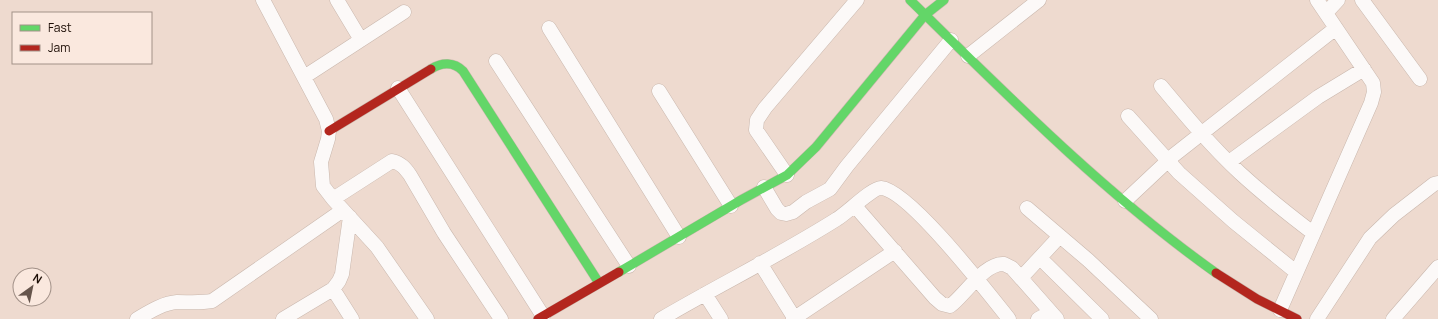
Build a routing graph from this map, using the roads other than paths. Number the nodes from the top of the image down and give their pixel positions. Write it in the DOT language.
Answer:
graph roads {
  1 [pos="263,0"];
  2 [pos="337,0"];
  3 [pos="857,0"];
  4 [pos="910,0"];
  5 [pos="944,0"];
  6 [pos="1039,0"];
  7 [pos="1316,0"];
  8 [pos="1338,0"];
  9 [pos="1362,0"];
  10 [pos="404,12"];
  11 [pos="1326,13"];
  12 [pos="925,15"];
  13 [pos="549,28"];
  14 [pos="1336,28"];
  15 [pos="360,40"];
  16 [pos="951,40"];
  17 [pos="968,56"];
  18 [pos="496,61"];
  19 [pos="1364,69"];
  20 [pos="304,77"];
  21 [pos="1420,79"];
  22 [pos="1160,86"];
  23 [pos="398,88"];
  24 [pos="658,91"];
  25 [pos="1128,116"];
  26 [pos="329,131"];
  27 [pos="1202,133"];
  28 [pos="1167,161"];
  29 [pos="1229,162"];
  30 [pos="787,174"];
  31 [pos="1438,183"];
  32 [pos="764,187"];
  33 [pos="333,199"];
  34 [pos="1125,201"];
  35 [pos="731,206"];
  36 [pos="855,206"];
  37 [pos="1027,208"];
  38 [pos="347,214"];
  39 [pos="1314,233"];
  40 [pos="679,237"];
  41 [pos="1059,237"];
  42 [pos="894,251"];
  43 [pos="1040,258"];
  44 [pos="760,263"];
  45 [pos="629,266"];
  46 [pos="1438,267"];
  47 [pos="1296,272"];
  48 [pos="1022,278"];
  49 [pos="977,279"];
  50 [pos="599,283"];
  51 [pos="334,288"];
  52 [pos="705,294"];
  53 [pos="1280,310"];
  54 [pos="304,314"];
  55 [pos="1054,316"];
  56 [pos="541,317"];
  57 [pos="137,319"];
  58 [pos="283,319"];
  59 [pos="352,319"];
  60 [pos="427,319"];
  61 [pos="501,319"];
  62 [pos="661,319"];
  63 [pos="721,319"];
  64 [pos="794,319"];
  65 [pos="1008,319"];
  66 [pos="1038,319"];
  67 [pos="1102,319"];
  68 [pos="1151,319"];
  69 [pos="1298,319"];
  70 [pos="1317,319"];
  71 [pos="1393,319"];
  1 -- 20 [label="street"];
  2 -- 15 [label="street"];
  3 -- 30 [label="street"];
  4 -- 12 [label="street"];
  5 -- 12 [label="street"];
  6 -- 17 [label="street"];
  7 -- 11 [label="street"];
  8 -- 11 [label="street"];
  9 -- 21 [label="street"];
  10 -- 15 [label="street"];
  11 -- 14 [label="street"];
  12 -- 16 [label="street"];
  12 -- 30 [label="street"];
  13 -- 40 [label="street"];
  14 -- 19 [label="street"];
  14 -- 27 [label="street"];
  15 -- 20 [label="street"];
  16 -- 17 [label="street"];
  16 -- 32 [label="street"];
  17 -- 34 [label="street"];
  18 -- 45 [label="street"];
  19 -- 29 [label="street"];
  19 -- 39 [label="street"];
  20 -- 26 [label="street"];
  22 -- 27 [label="street"];
  23 -- 26 [label="street"];
  23 -- 50 [label="street"];
  23 -- 56 [label="street"];
  24 -- 35 [label="street"];
  25 -- 28 [label="street"];
  26 -- 33 [label="street"];
  27 -- 28 [label="street"];
  27 -- 29 [label="street"];
  28 -- 34 [label="street"];
  28 -- 47 [label="street"];
  29 -- 39 [label="street"];
  30 -- 32 [label="street"];
  31 -- 70 [label="street"];
  32 -- 35 [label="street"];
  33 -- 38 [label="street"];
  33 -- 61 [label="street"];
  34 -- 53 [label="street"];
  35 -- 40 [label="street"];
  36 -- 42 [label="street"];
  36 -- 44 [label="street"];
  36 -- 49 [label="street"];
  37 -- 41 [label="street"];
  38 -- 51 [label="street"];
  38 -- 57 [label="street"];
  38 -- 60 [label="street"];
  39 -- 47 [label="street"];
  40 -- 45 [label="street"];
  41 -- 43 [label="street"];
  41 -- 68 [label="street"];
  42 -- 49 [label="street"];
  42 -- 64 [label="street"];
  43 -- 48 [label="street"];
  43 -- 67 [label="street"];
  44 -- 52 [label="street"];
  44 -- 64 [label="street"];
  45 -- 50 [label="street"];
  46 -- 71 [label="street"];
  47 -- 53 [label="street"];
  48 -- 49 [label="street"];
  48 -- 55 [label="street"];
  49 -- 65 [label="street"];
  50 -- 56 [label="street"];
  51 -- 54 [label="street"];
  51 -- 59 [label="street"];
  52 -- 62 [label="street"];
  52 -- 63 [label="street"];
  53 -- 69 [label="street"];
  54 -- 58 [label="street"];
  55 -- 66 [label="street"];
}
